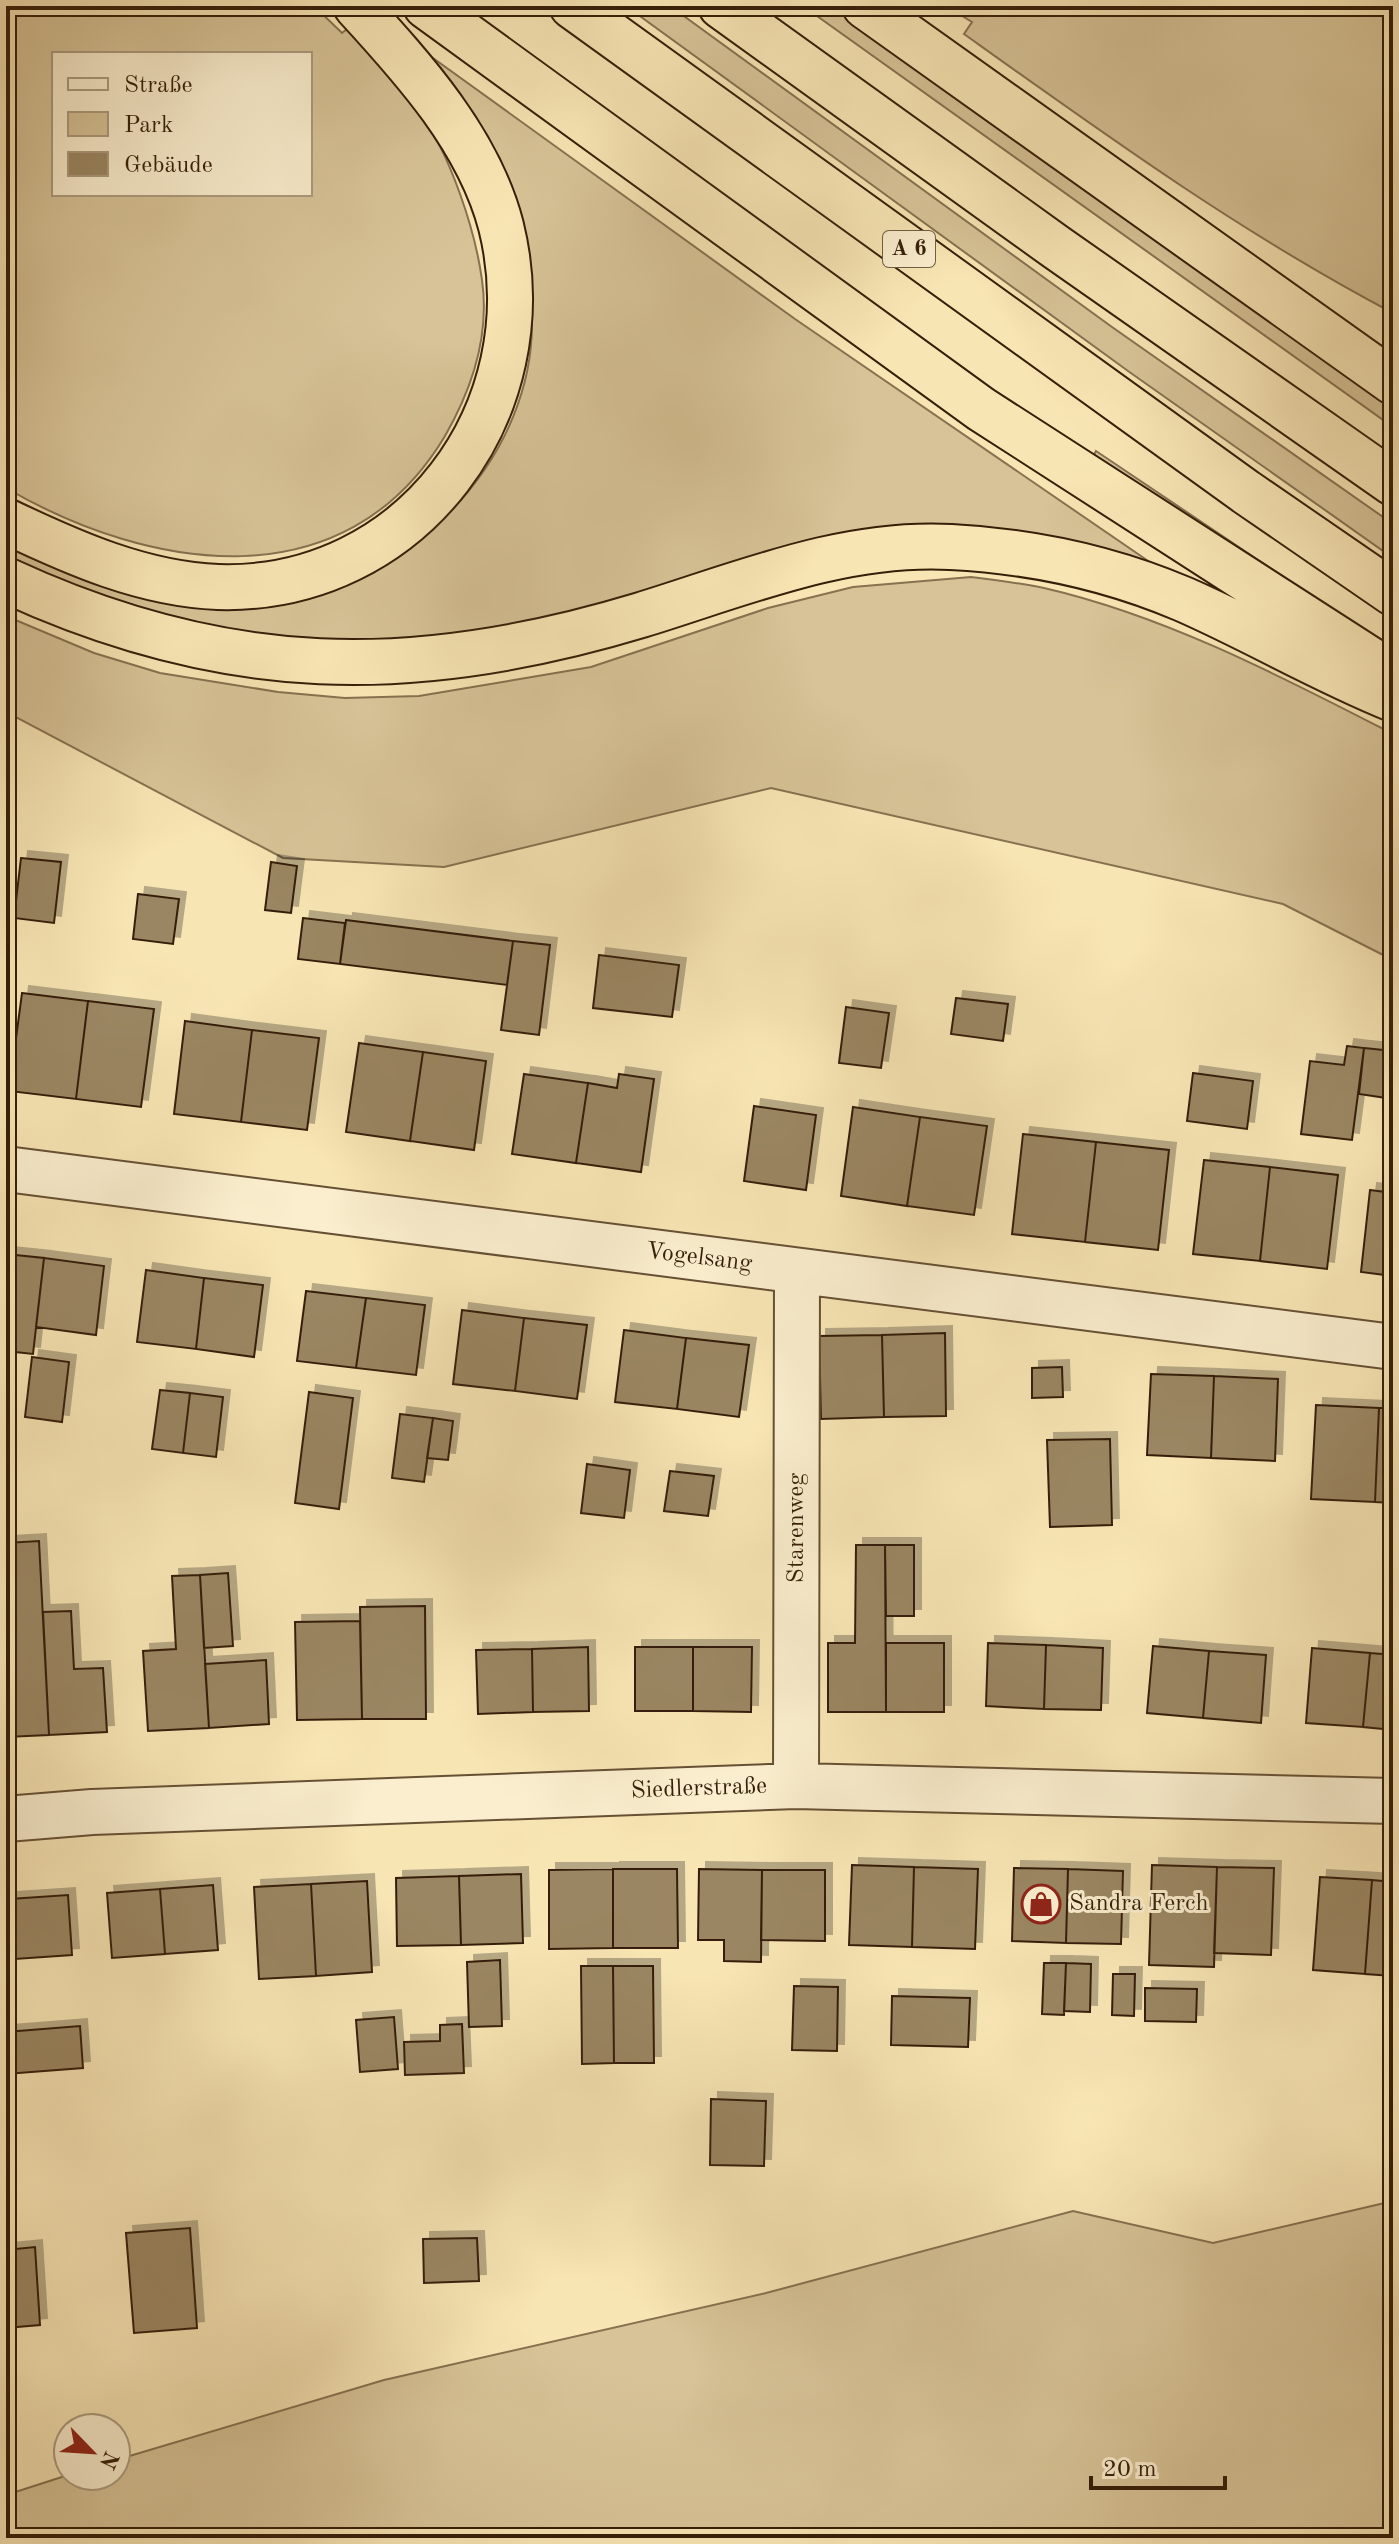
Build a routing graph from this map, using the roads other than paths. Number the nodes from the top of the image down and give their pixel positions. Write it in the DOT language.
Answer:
graph roads {
  1 [pos="356,6"];
  2 [pos="426,6"];
  3 [pos="572,6"];
  4 [pos="721,6"];
  5 [pos="865,6"];
  6 [pos="1304,320"];
  7 [pos="1393,347"];
  8 [pos="1393,382"];
  9 [pos="1393,483"];
  10 [pos="6,521"];
  11 [pos="6,580"];
  12 [pos="1393,593"];
  13 [pos="1393,675"];
  14 [pos="1393,699"];
  15 [pos="6,1169"];
  16 [pos="797,1271"];
  17 [pos="1393,1347"];
  18 [pos="796,1786"];
  19 [pos="1393,1801"];
  20 [pos="6,1819"];
  1 -- 10 [label="highway"];
  2 -- 13 [label="highway"];
  3 -- 12 [label="highway, A 6"];
  4 -- 9 [label="highway"];
  5 -- 6 [label="highway"];
  6 -- 7 [label="highway"];
  6 -- 8 [label="highway"];
  11 -- 14 [label="highway"];
  15 -- 16 [label="street, Vogelsang"];
  16 -- 17 [label="street, Vogelsang"];
  16 -- 18 [label="street, Starenweg"];
  18 -- 19 [label="street, Siedlerstraße"];
  18 -- 20 [label="street, Siedlerstraße"];
}
